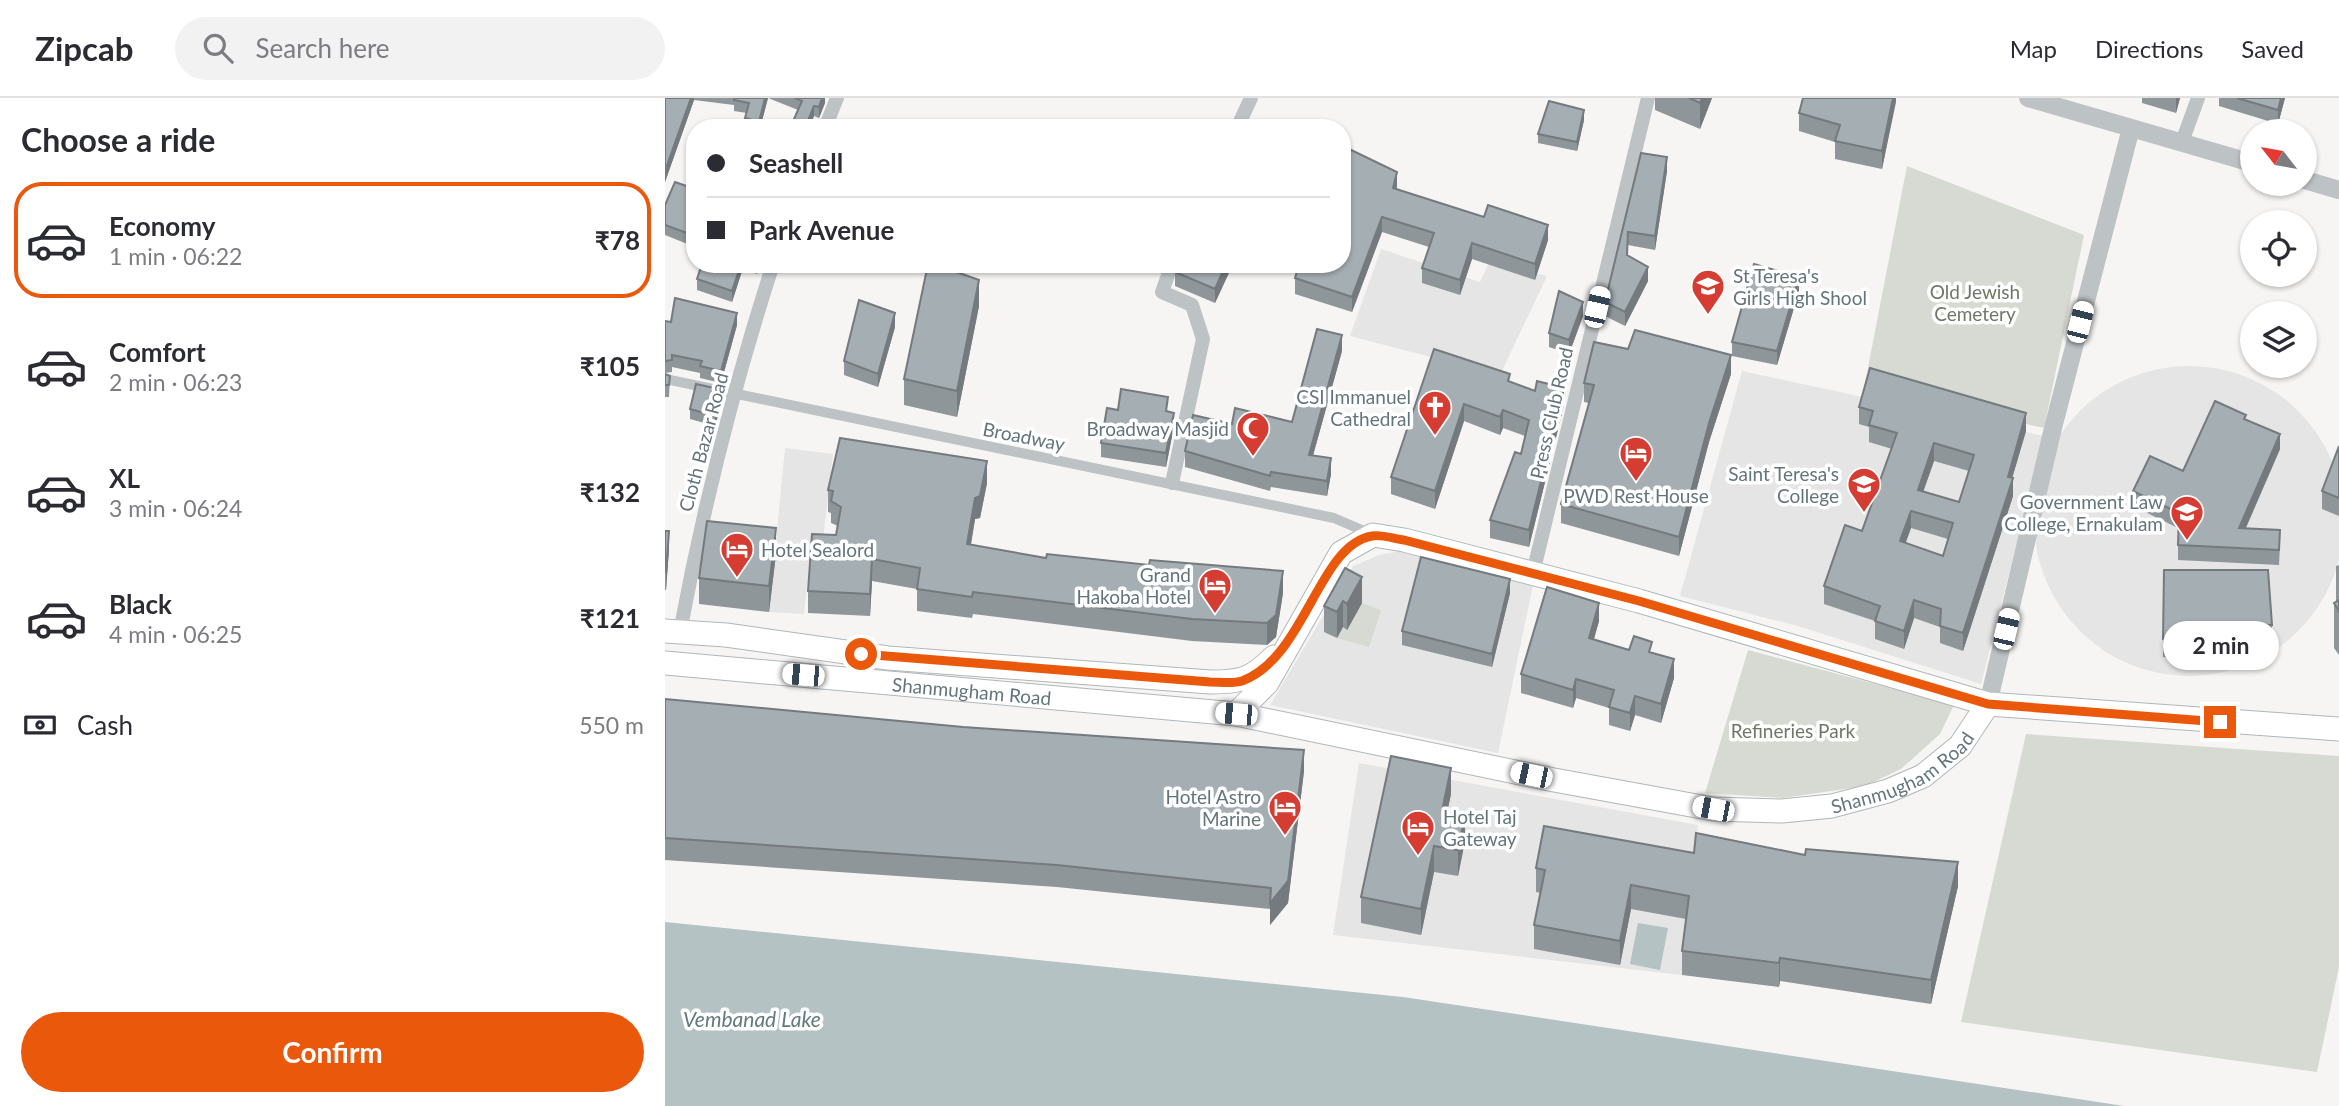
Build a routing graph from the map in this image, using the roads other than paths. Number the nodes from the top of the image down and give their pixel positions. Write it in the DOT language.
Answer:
graph roads {
  1 [pos="837,98"];
  2 [pos="1251,98"];
  3 [pos="1648,98"];
  4 [pos="2028,98"];
  5 [pos="2198,98"];
  6 [pos="829,119"];
  7 [pos="1241,119"];
  8 [pos="2131,128"];
  9 [pos="2182,142"];
  10 [pos="2240,159"];
  11 [pos="2317,184"];
  12 [pos="2339,190"];
  13 [pos="770,273"];
  14 [pos="1169,273"];
  15 [pos="665,379"];
  16 [pos="735,393"];
  17 [pos="1173,483"];
  18 [pos="1373,535"];
  19 [pos="1533,573"];
  20 [pos="672,632"];
  21 [pos="726,635"];
  22 [pos="1289,643"];
  23 [pos="665,663"];
  24 [pos="722,667"];
  25 [pos="1240,682"];
  26 [pos="1988,704"];
  27 [pos="1236,714"];
  28 [pos="2339,729"];
  1 -- 6 [label="street"];
  2 -- 7 [label="street"];
  3 -- 19 [label="street, Press Club Road"];
  4 -- 8 [label="street"];
  5 -- 9 [label="street"];
  8 -- 9 [label="street"];
  8 -- 26 [label="street"];
  9 -- 10 [label="street"];
  11 -- 12 [label="street"];
  13 -- 16 [label="street, Cloth Bazar Road"];
  14 -- 17 [label="street"];
  15 -- 16 [label="street, Broadway"];
  16 -- 17 [label="street, Broadway"];
  16 -- 20 [label="street, Cloth Bazar Road"];
  17 -- 18 [label="street, Broadway"];
  18 -- 19 [label="main road, Shanmugham Road"];
  18 -- 22 [label="main road"];
  19 -- 26 [label="main road, Shanmugham Road"];
  20 -- 21 [label="main road, Shanmugham Road"];
  21 -- 24 [label="main road"];
  21 -- 25 [label="main road, Shanmugham Road"];
  22 -- 25 [label="main road"];
  22 -- 27 [label="main road"];
  23 -- 24 [label="main road, Shanmugham Road"];
  24 -- 27 [label="main road, Shanmugham Road"];
  25 -- 27 [label="main road"];
  26 -- 27 [label="main road, Shanmugham Road"];
  26 -- 28 [label="main road"];
}
